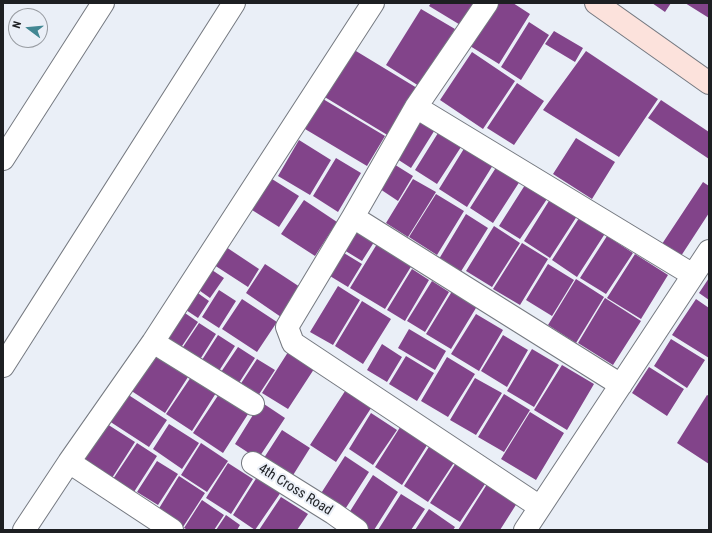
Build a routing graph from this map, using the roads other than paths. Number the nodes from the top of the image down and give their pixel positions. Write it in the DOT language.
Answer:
graph roads {
  1 [pos="103,3"];
  2 [pos="234,3"];
  3 [pos="373,3"];
  4 [pos="487,3"];
  5 [pos="596,3"];
  6 [pos="709,83"];
  7 [pos="416,107"];
  8 [pos="3,159"];
  9 [pos="353,217"];
  10 [pos="709,251"];
  11 [pos="693,275"];
  12 [pos="153,342"];
  13 [pos="3,366"];
  14 [pos="621,385"];
  15 [pos="253,404"];
  16 [pos="69,462"];
  17 [pos="253,463"];
  18 [pos="540,507"];
  19 [pos="24,530"];
  20 [pos="172,530"];
  21 [pos="356,530"];
  22 [pos="525,530"];
  1 -- 8 [label="street"];
  2 -- 13 [label="street"];
  3 -- 12 [label="street"];
  4 -- 7 [label="street"];
  5 -- 6 [label="main road"];
  7 -- 9 [label="street"];
  7 -- 11 [label="street"];
  9 -- 14 [label="street"];
  9 -- 18 [label="street"];
  10 -- 11 [label="street"];
  11 -- 14 [label="street"];
  12 -- 15 [label="street"];
  12 -- 16 [label="street"];
  14 -- 18 [label="street"];
  16 -- 19 [label="street"];
  16 -- 20 [label="street"];
  17 -- 21 [label="street, 4th Cross Road"];
  18 -- 22 [label="street"];
}
